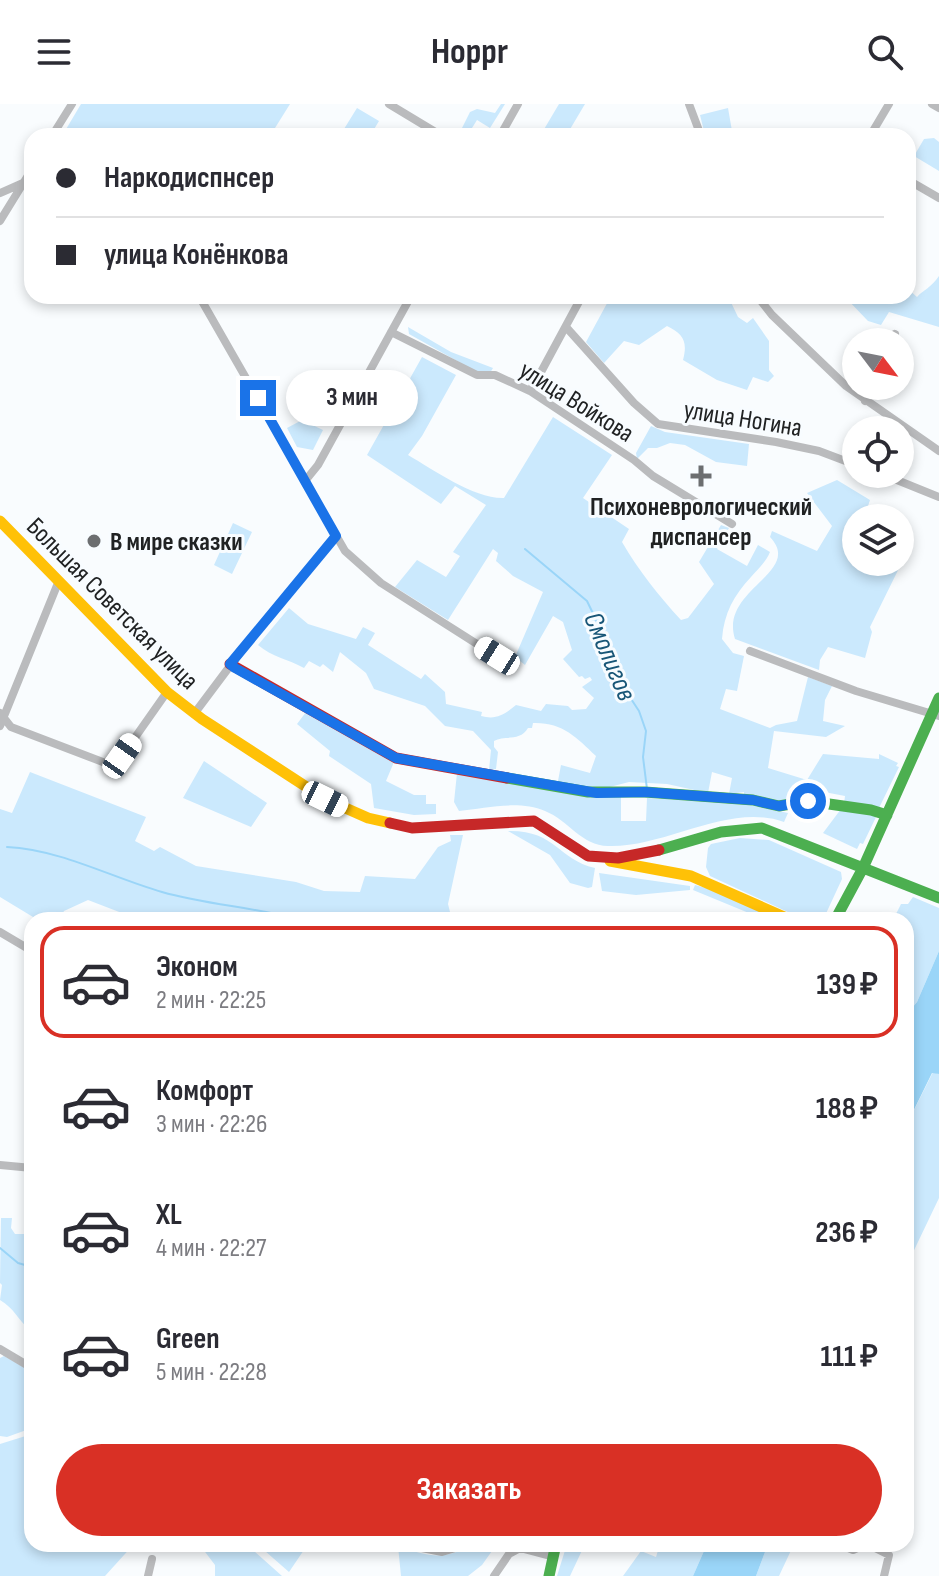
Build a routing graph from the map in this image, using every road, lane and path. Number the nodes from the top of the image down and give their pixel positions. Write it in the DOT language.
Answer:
graph roads {
  1 [pos="72,104"];
  2 [pos="389,104"];
  3 [pos="518,104"];
  4 [pos="689,104"];
  5 [pos="889,104"];
  6 [pos="932,104"];
  7 [pos="939,108"];
  8 [pos="57,128"];
  9 [pos="429,128"];
  10 [pos="504,128"];
  11 [pos="698,128"];
  12 [pos="875,128"];
  13 [pos="916,185"];
  14 [pos="24,186"];
  15 [pos="24,189"];
  16 [pos="1,193"];
  17 [pos="939,198"];
  18 [pos="3,213"];
  19 [pos="204,304"];
  20 [pos="407,304"];
  21 [pos="578,304"];
  22 [pos="763,304"];
  23 [pos="566,327"];
  24 [pos="391,332"];
  25 [pos="530,391"];
  26 [pos="865,401"];
  27 [pos="939,451"];
  28 [pos="842,460"];
  29 [pos="305,481"];
  30 [pos="914,487"];
  31 [pos="939,497"];
  32 [pos="0,521"];
  33 [pos="732,524"];
  34 [pos="336,536"];
  35 [pos="58,583"];
  36 [pos="750,651"];
  37 [pos="230,664"];
  38 [pos="513,667"];
  39 [pos="167,692"];
  40 [pos="939,698"];
  41 [pos="194,714"];
  42 [pos="936,715"];
  43 [pos="1,719"];
  44 [pos="887,815"];
  45 [pos="598,859"];
  46 [pos="863,868"];
  47 [pos="939,898"];
  48 [pos="773,912"];
  49 [pos="839,912"];
  50 [pos="0,932"];
  51 [pos="24,946"];
  52 [pos="0,1165"];
  53 [pos="24,1167"];
  54 [pos="0,1349"];
  55 [pos="24,1363"];
  56 [pos="513,1552"];
  57 [pos="535,1552"];
  58 [pos="555,1552"];
  59 [pos="883,1552"];
  60 [pos="554,1557"];
  61 [pos="152,1559"];
  62 [pos="148,1576"];
  63 [pos="494,1576"];
  64 [pos="549,1576"];
  65 [pos="884,1576"];
  1 -- 8 [label="street"];
  2 -- 9 [label="street"];
  3 -- 10 [label="street"];
  4 -- 11 [label="street"];
  5 -- 12 [label="street"];
  6 -- 7 [label="street"];
  13 -- 17 [label="street"];
  14 -- 16 [label="street"];
  15 -- 18 [label="street"];
  16 -- 18 [label="street"];
  19 -- 29 [label="street"];
  20 -- 24 [label="street"];
  21 -- 23 [label="street"];
  22 -- 26 [label="street"];
  23 -- 25 [label="street"];
  23 -- 28 [label="street, улица Ногина"];
  24 -- 25 [label="street, улица Войкова"];
  24 -- 29 [label="street"];
  25 -- 33 [label="street, улица Войкова"];
  26 -- 27 [label="street"];
  29 -- 34 [label="street"];
  30 -- 31 [label="street"];
  32 -- 35 [label="main road, Большая Советская улица"];
  34 -- 37 [label="street"];
  34 -- 38 [label="street"];
  35 -- 39 [label="main road, Большая Советская улица"];
  35 -- 43 [label="street"];
  36 -- 42 [label="street"];
  37 -- 41 [label="street"];
  37 -- 44 [label="main road"];
  39 -- 41 [label="main road, Большая Советская улица"];
  39 -- 43 [label="street"];
  40 -- 42 [label="main road"];
  41 -- 45 [label="main road, Большая Советская улица"];
  42 -- 44 [label="main road"];
  44 -- 46 [label="main road"];
  45 -- 46 [label="main road"];
  45 -- 48 [label="main road, Большая Советская улица"];
  46 -- 47 [label="main road"];
  46 -- 49 [label="main road"];
  50 -- 51 [label="street"];
  52 -- 53 [label="street"];
  54 -- 55 [label="street"];
  56 -- 63 [label="street"];
  57 -- 60 [label="street"];
  58 -- 60 [label="main road"];
  59 -- 65 [label="street"];
  60 -- 64 [label="main road"];
  61 -- 62 [label="street"];
}
